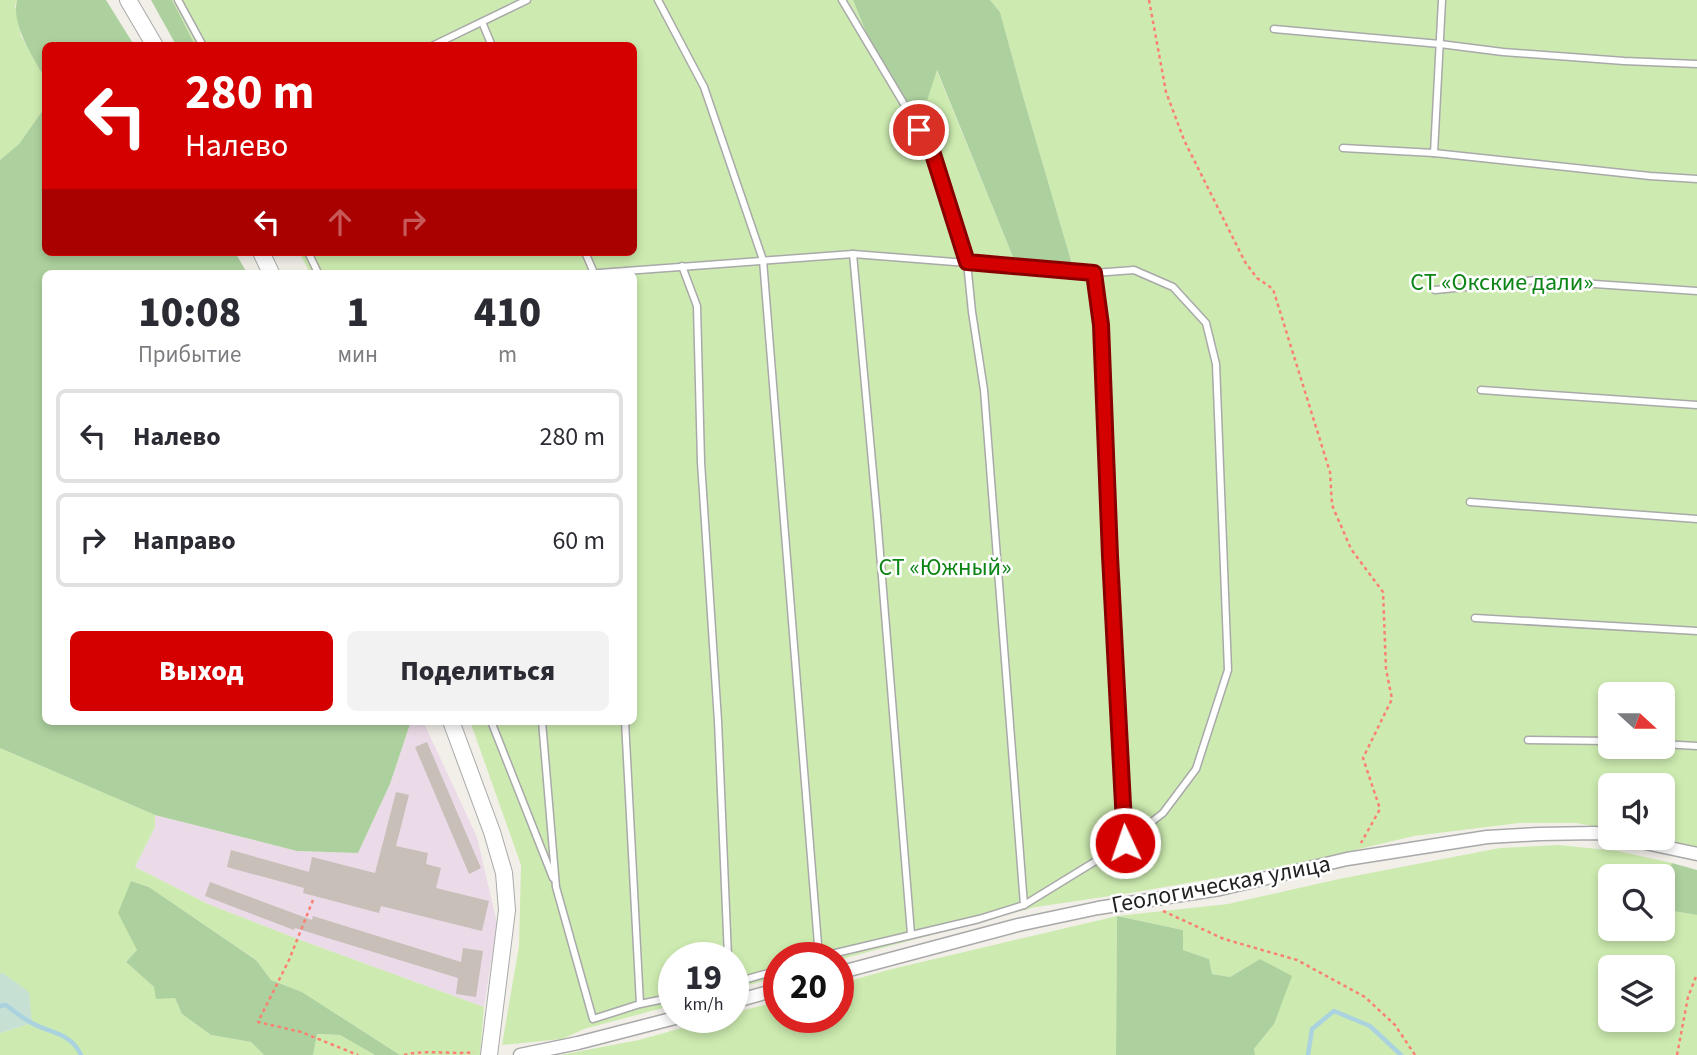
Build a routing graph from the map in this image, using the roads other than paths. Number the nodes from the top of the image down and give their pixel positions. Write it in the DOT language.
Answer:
graph roads {
  1 [pos="128,0"];
  2 [pos="178,0"];
  3 [pos="527,0"];
  4 [pos="658,0"];
  5 [pos="842,0"];
  6 [pos="1442,0"];
  7 [pos="481,22"];
  8 [pos="1274,29"];
  9 [pos="153,42"];
  10 [pos="201,42"];
  11 [pos="440,42"];
  12 [pos="490,42"];
  13 [pos="1440,44"];
  14 [pos="1697,64"];
  15 [pos="1343,148"];
  16 [pos="1434,153"];
  17 [pos="1697,179"];
  18 [pos="853,254"];
  19 [pos="763,260"];
  20 [pos="967,262"];
  21 [pos="682,266"];
  22 [pos="633,270"];
  23 [pos="1094,273"];
  24 [pos="1435,290"];
  25 [pos="1697,290"];
  26 [pos="1481,390"];
  27 [pos="1697,405"];
  28 [pos="1470,502"];
  29 [pos="1697,519"];
  30 [pos="1475,618"];
  31 [pos="1697,631"];
  32 [pos="452,725"];
  33 [pos="493,725"];
  34 [pos="542,725"];
  35 [pos="625,725"];
  36 [pos="1528,740"];
  37 [pos="1598,741"];
  38 [pos="1675,745"];
  39 [pos="1697,746"];
  40 [pos="1598,833"];
  41 [pos="1125,843"];
  42 [pos="1675,849"];
  43 [pos="1697,854"];
  44 [pos="556,887"];
  45 [pos="1024,905"];
  46 [pos="911,934"];
  47 [pos="727,942"];
  48 [pos="818,942"];
  49 [pos="854,948"];
  50 [pos="854,969"];
  51 [pos="658,1000"];
  52 [pos="640,1004"];
  53 [pos="658,1022"];
  54 [pos="489,1053"];
  55 [pos="520,1055"];
  1 -- 9 [label="street"];
  2 -- 10 [label="lane"];
  3 -- 7 [label="lane"];
  4 -- 19 [label="lane"];
  5 -- 20 [label="lane"];
  6 -- 13 [label="lane"];
  7 -- 11 [label="lane"];
  7 -- 12 [label="lane"];
  8 -- 13 [label="lane"];
  13 -- 14 [label="lane"];
  13 -- 16 [label="lane"];
  15 -- 16 [label="lane"];
  16 -- 17 [label="lane"];
  18 -- 19 [label="lane"];
  18 -- 20 [label="lane"];
  18 -- 46 [label="lane"];
  19 -- 21 [label="lane"];
  19 -- 48 [label="lane"];
  20 -- 23 [label="lane"];
  20 -- 45 [label="lane"];
  21 -- 22 [label="lane"];
  21 -- 47 [label="lane"];
  23 -- 41 [label="lane"];
  23 -- 41 [label="lane"];
  24 -- 25 [label="lane"];
  26 -- 27 [label="lane"];
  28 -- 29 [label="lane"];
  30 -- 31 [label="lane"];
  32 -- 54 [label="street"];
  33 -- 44 [label="lane"];
  34 -- 44 [label="lane"];
  35 -- 52 [label="lane"];
  36 -- 37 [label="lane"];
  38 -- 39 [label="lane"];
  40 -- 50 [label="street, Геологическая улица"];
  41 -- 45 [label="lane"];
  42 -- 43 [label="street"];
  44 -- 52 [label="lane"];
  45 -- 46 [label="lane"];
  46 -- 49 [label="lane"];
  51 -- 52 [label="lane"];
  53 -- 55 [label="street"];
}
